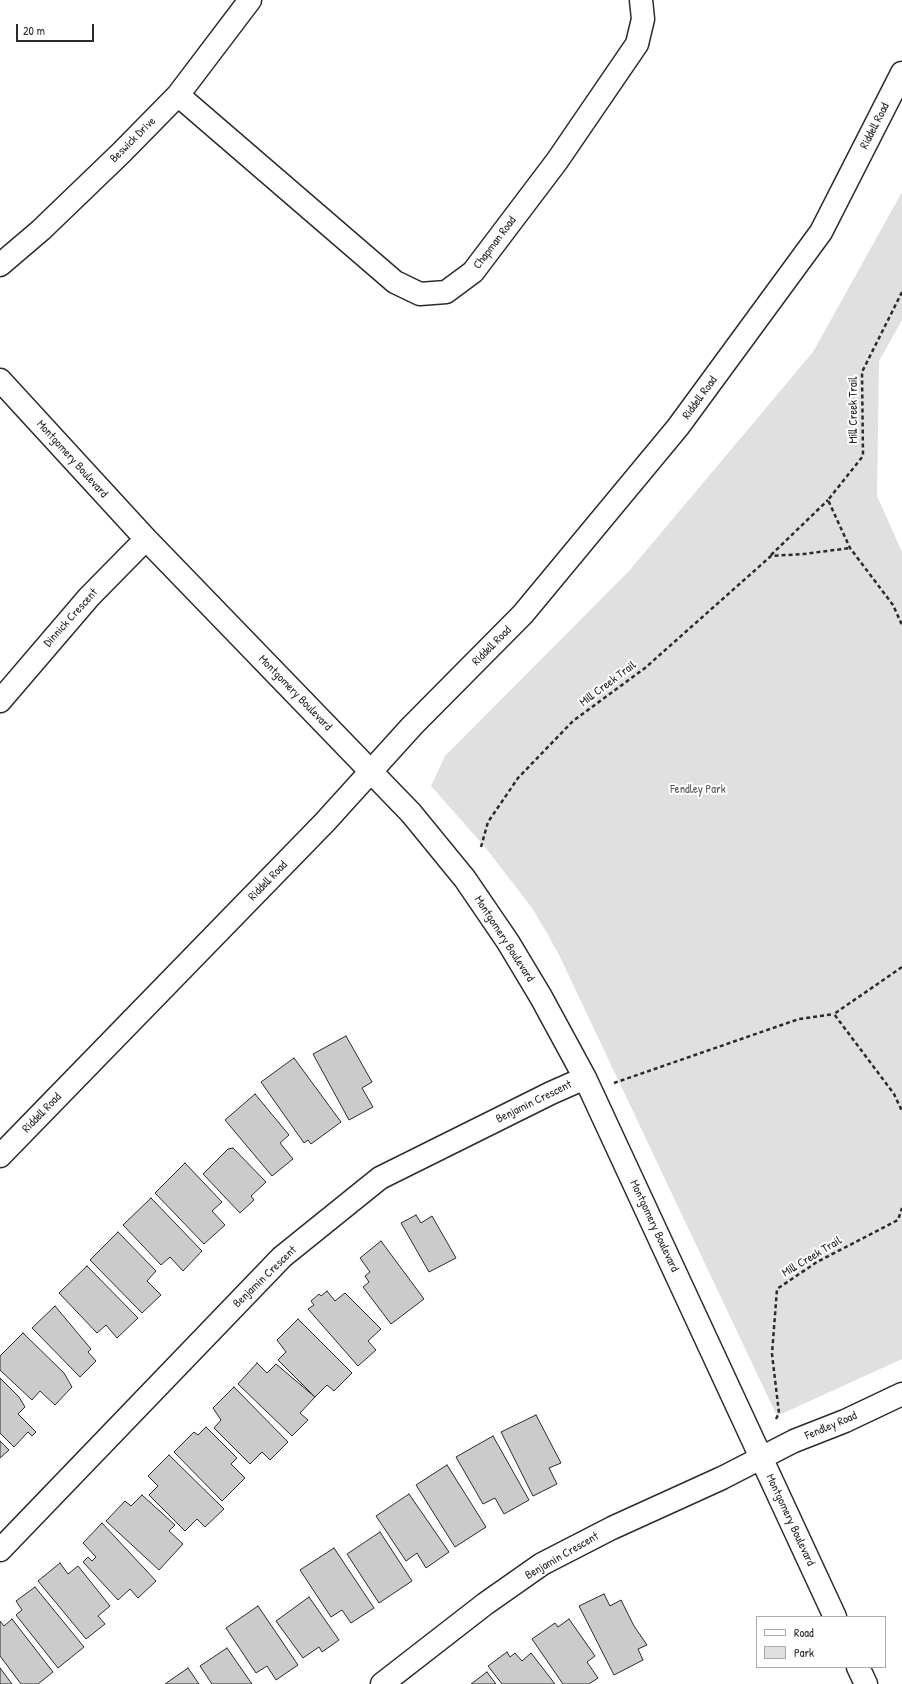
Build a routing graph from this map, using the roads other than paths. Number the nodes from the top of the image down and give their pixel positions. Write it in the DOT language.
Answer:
graph roads {
  1 [pos="250,0"];
  2 [pos="641,0"];
  3 [pos="902,73"];
  4 [pos="178,95"];
  5 [pos="0,265"];
  6 [pos="0,380"];
  7 [pos="146,540"];
  8 [pos="0,701"];
  9 [pos="371,772"];
  10 [pos="585,1078"];
  11 [pos="0,1156"];
  12 [pos="902,1394"];
  13 [pos="761,1458"];
  14 [pos="0,1550"];
  15 [pos="835,1616"];
  16 [pos="858,1668"];
  17 [pos="382,1684"];
  18 [pos="866,1684"];
  1 -- 4 [label="street, Beswick Drive"];
  2 -- 4 [label="street, Chapman Road"];
  3 -- 9 [label="street, Riddell Road"];
  4 -- 5 [label="street, Beswick Drive"];
  6 -- 7 [label="street, Montgomery Boulevard"];
  7 -- 8 [label="street, Dinnick Crescent"];
  7 -- 9 [label="street, Montgomery Boulevard"];
  9 -- 10 [label="street, Montgomery Boulevard"];
  9 -- 11 [label="street, Riddell Road"];
  10 -- 13 [label="street, Montgomery Boulevard"];
  10 -- 14 [label="street, Benjamin Crescent"];
  12 -- 13 [label="street, Fendley Road"];
  13 -- 15 [label="street, Montgomery Boulevard"];
  13 -- 17 [label="street, Benjamin Crescent"];
  16 -- 18 [label="street"];
}
